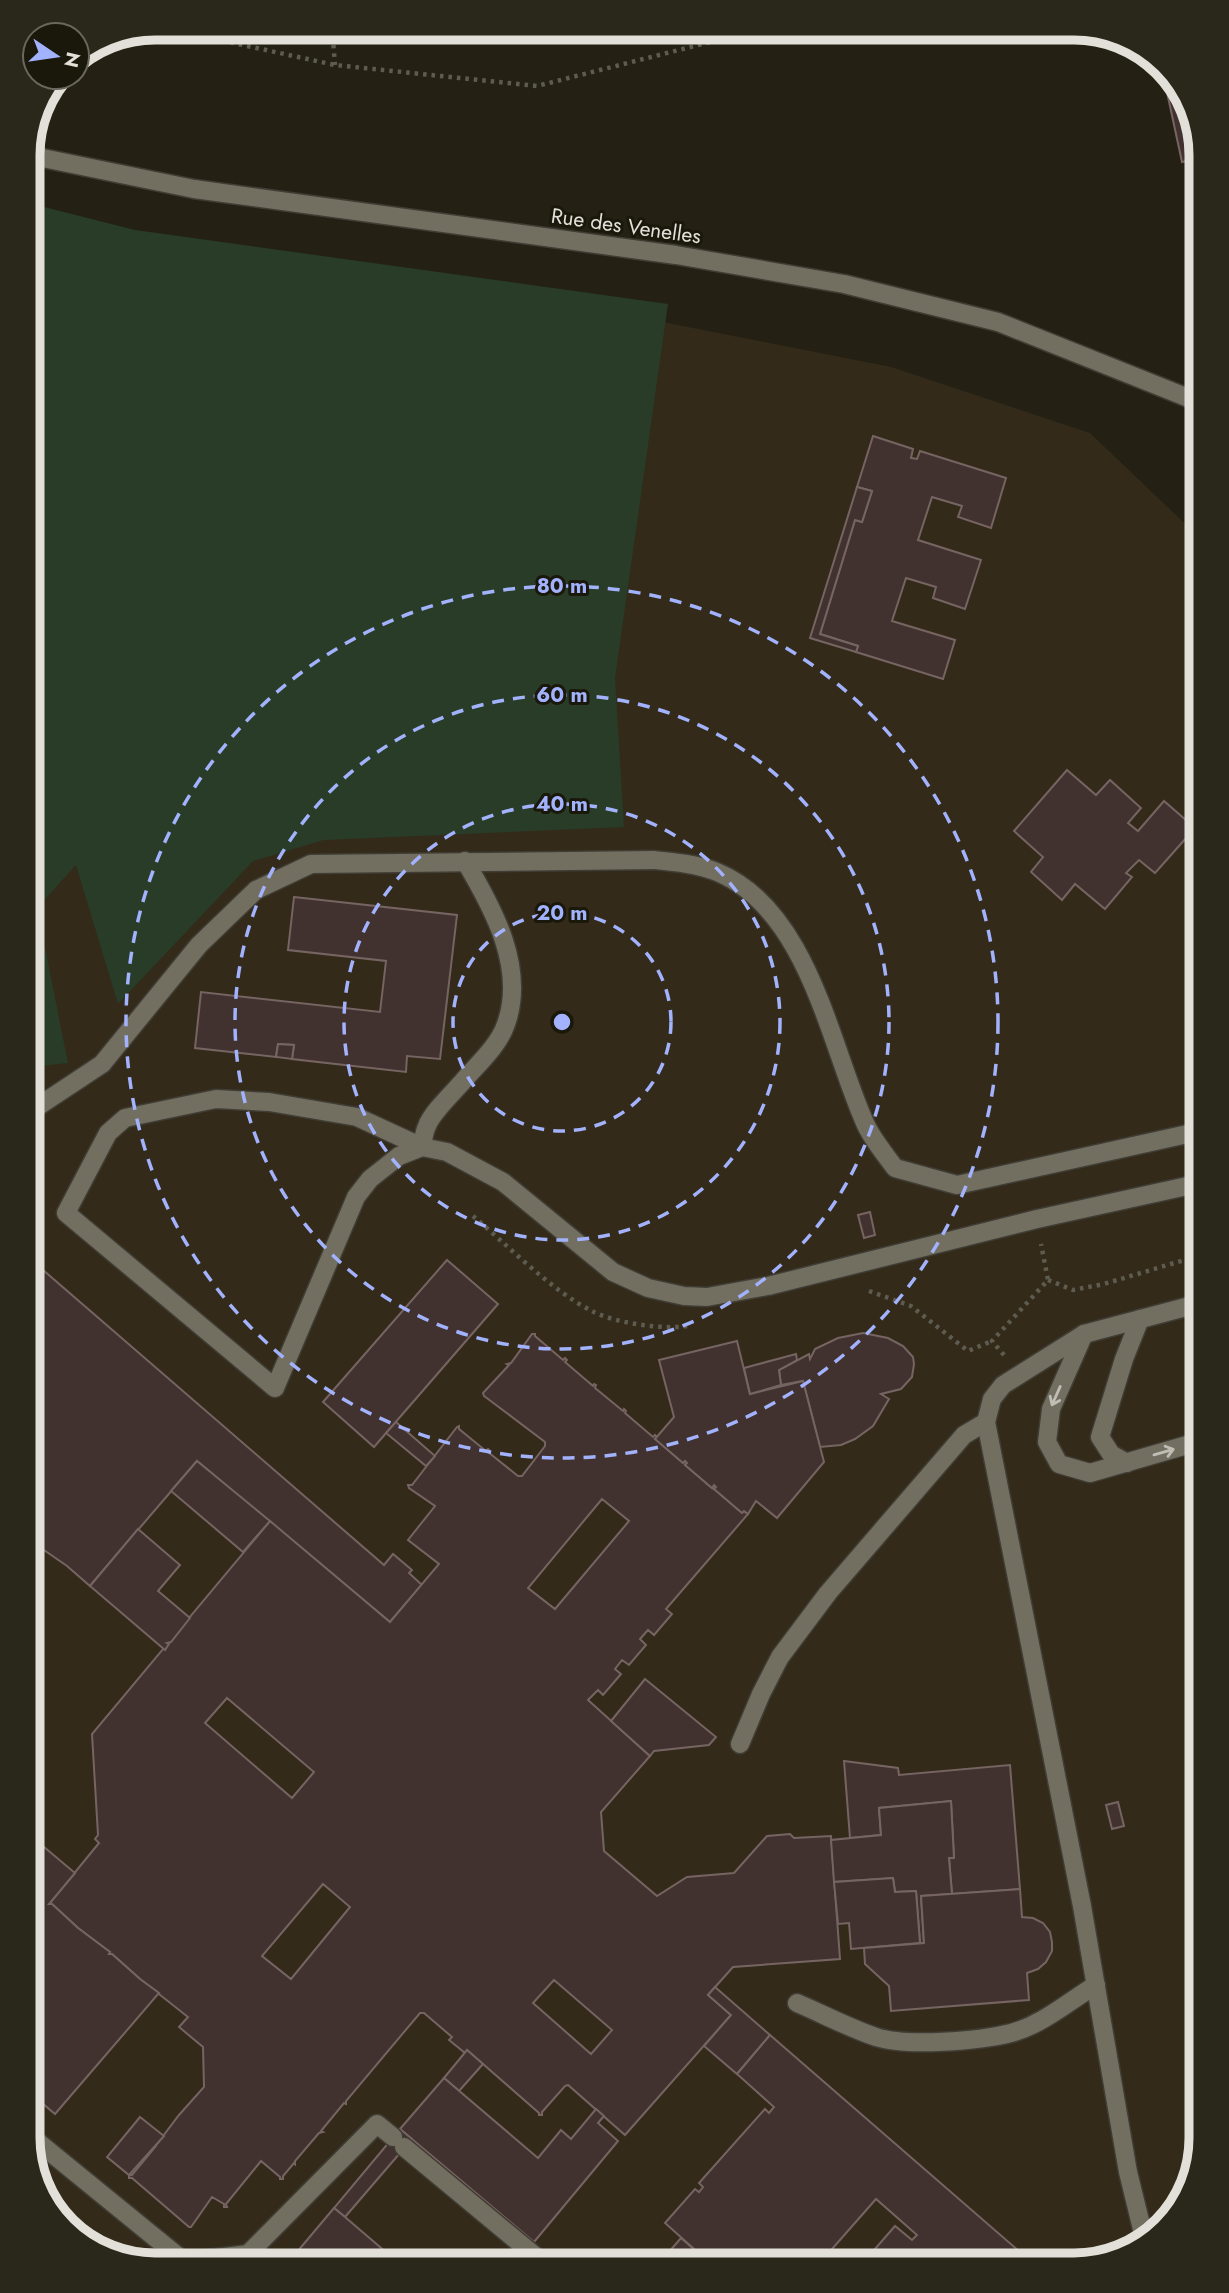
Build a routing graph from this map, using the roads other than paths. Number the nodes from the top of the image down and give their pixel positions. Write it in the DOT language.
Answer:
graph roads {
  1 [pos="40,157"];
  2 [pos="1189,398"];
  3 [pos="465,861"];
  4 [pos="40,1103"];
  5 [pos="1189,1134"];
  6 [pos="422,1147"];
  7 [pos="1189,1186"];
  8 [pos="1189,1307"];
  9 [pos="1140,1319"];
  10 [pos="1084,1334"];
  11 [pos="986,1422"];
  12 [pos="1189,1445"];
  13 [pos="1127,1463"];
  14 [pos="740,1744"];
  15 [pos="1096,1985"];
  16 [pos="797,2003"];
  17 [pos="41,2144"];
  18 [pos="1142,2230"];
  19 [pos="174,2253"];
  20 [pos="249,2253"];
  21 [pos="533,2253"];
  1 -- 2 [label="street, Rue des Venelles"];
  3 -- 4 [label="street"];
  3 -- 5 [label="street"];
  3 -- 6 [label="street"];
  6 -- 6 [label="street"];
  6 -- 7 [label="street"];
  8 -- 9 [label="street"];
  9 -- 10 [label="street"];
  9 -- 13 [label="street"];
  10 -- 11 [label="street"];
  10 -- 13 [label="street, one-way"];
  11 -- 14 [label="street"];
  11 -- 15 [label="street"];
  13 -- 12 [label="street, one-way"];
  15 -- 16 [label="street"];
  15 -- 18 [label="street"];
  17 -- 19 [label="street"];
  20 -- 21 [label="street"];
}
